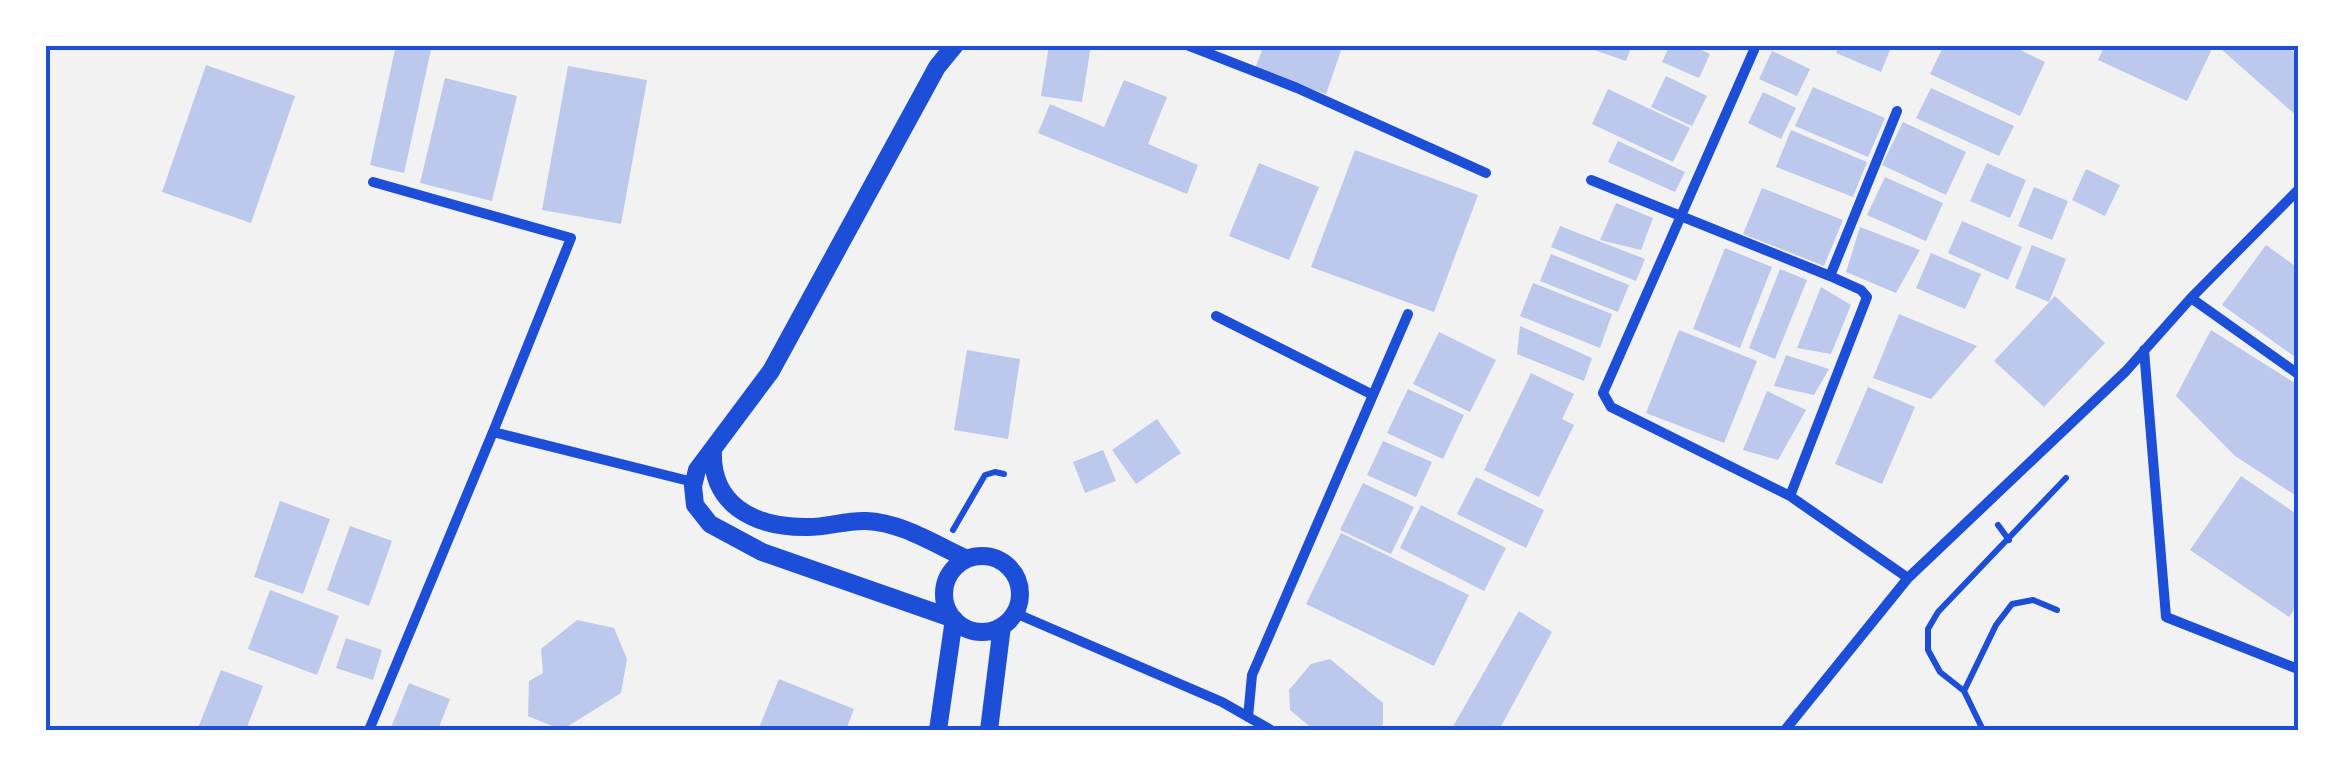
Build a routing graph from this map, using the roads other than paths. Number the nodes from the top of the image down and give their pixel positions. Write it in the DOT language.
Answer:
graph roads {
  1 [pos="955,45"];
  2 [pos="1188,45"];
  3 [pos="1754,50"];
  4 [pos="1897,111"];
  5 [pos="1486,172"];
  6 [pos="1591,180"];
  7 [pos="373,182"];
  8 [pos="2298,190"];
  9 [pos="1680,217"];
  10 [pos="1830,276"];
  11 [pos="2191,298"];
  12 [pos="1408,314"];
  13 [pos="1216,316"];
  14 [pos="2144,350"];
  15 [pos="2298,374"];
  16 [pos="1373,396"];
  17 [pos="492,432"];
  18 [pos="713,448"];
  19 [pos="693,482"];
  20 [pos="1790,496"];
  21 [pos="967,558"];
  22 [pos="1908,578"];
  23 [pos="954,619"];
  24 [pos="1008,619"];
  25 [pos="2298,652"];
  26 [pos="2294,667"];
  27 [pos="1248,716"];
  28 [pos="369,730"];
  29 [pos="938,730"];
  30 [pos="989,730"];
  31 [pos="1271,730"];
  32 [pos="1785,730"];
  1 -- 18 [label="street"];
  2 -- 5 [label="street"];
  3 -- 9 [label="street"];
  4 -- 10 [label="street"];
  6 -- 9 [label="street"];
  7 -- 17 [label="street"];
  8 -- 11 [label="street"];
  9 -- 10 [label="street"];
  9 -- 20 [label="street"];
  10 -- 20 [label="street"];
  11 -- 14 [label="street"];
  11 -- 15 [label="street"];
  12 -- 16 [label="street"];
  13 -- 16 [label="street"];
  14 -- 22 [label="street"];
  14 -- 26 [label="street"];
  16 -- 27 [label="street"];
  17 -- 19 [label="street"];
  17 -- 28 [label="street"];
  18 -- 19 [label="street"];
  18 -- 21 [label="street"];
  19 -- 23 [label="street"];
  20 -- 22 [label="street"];
  21 -- 23 [label="street"];
  21 -- 24 [label="street"];
  22 -- 32 [label="street"];
  23 -- 24 [label="street"];
  23 -- 29 [label="street"];
  24 -- 27 [label="street"];
  24 -- 30 [label="street"];
  25 -- 26 [label="street"];
  27 -- 31 [label="street"];
}
